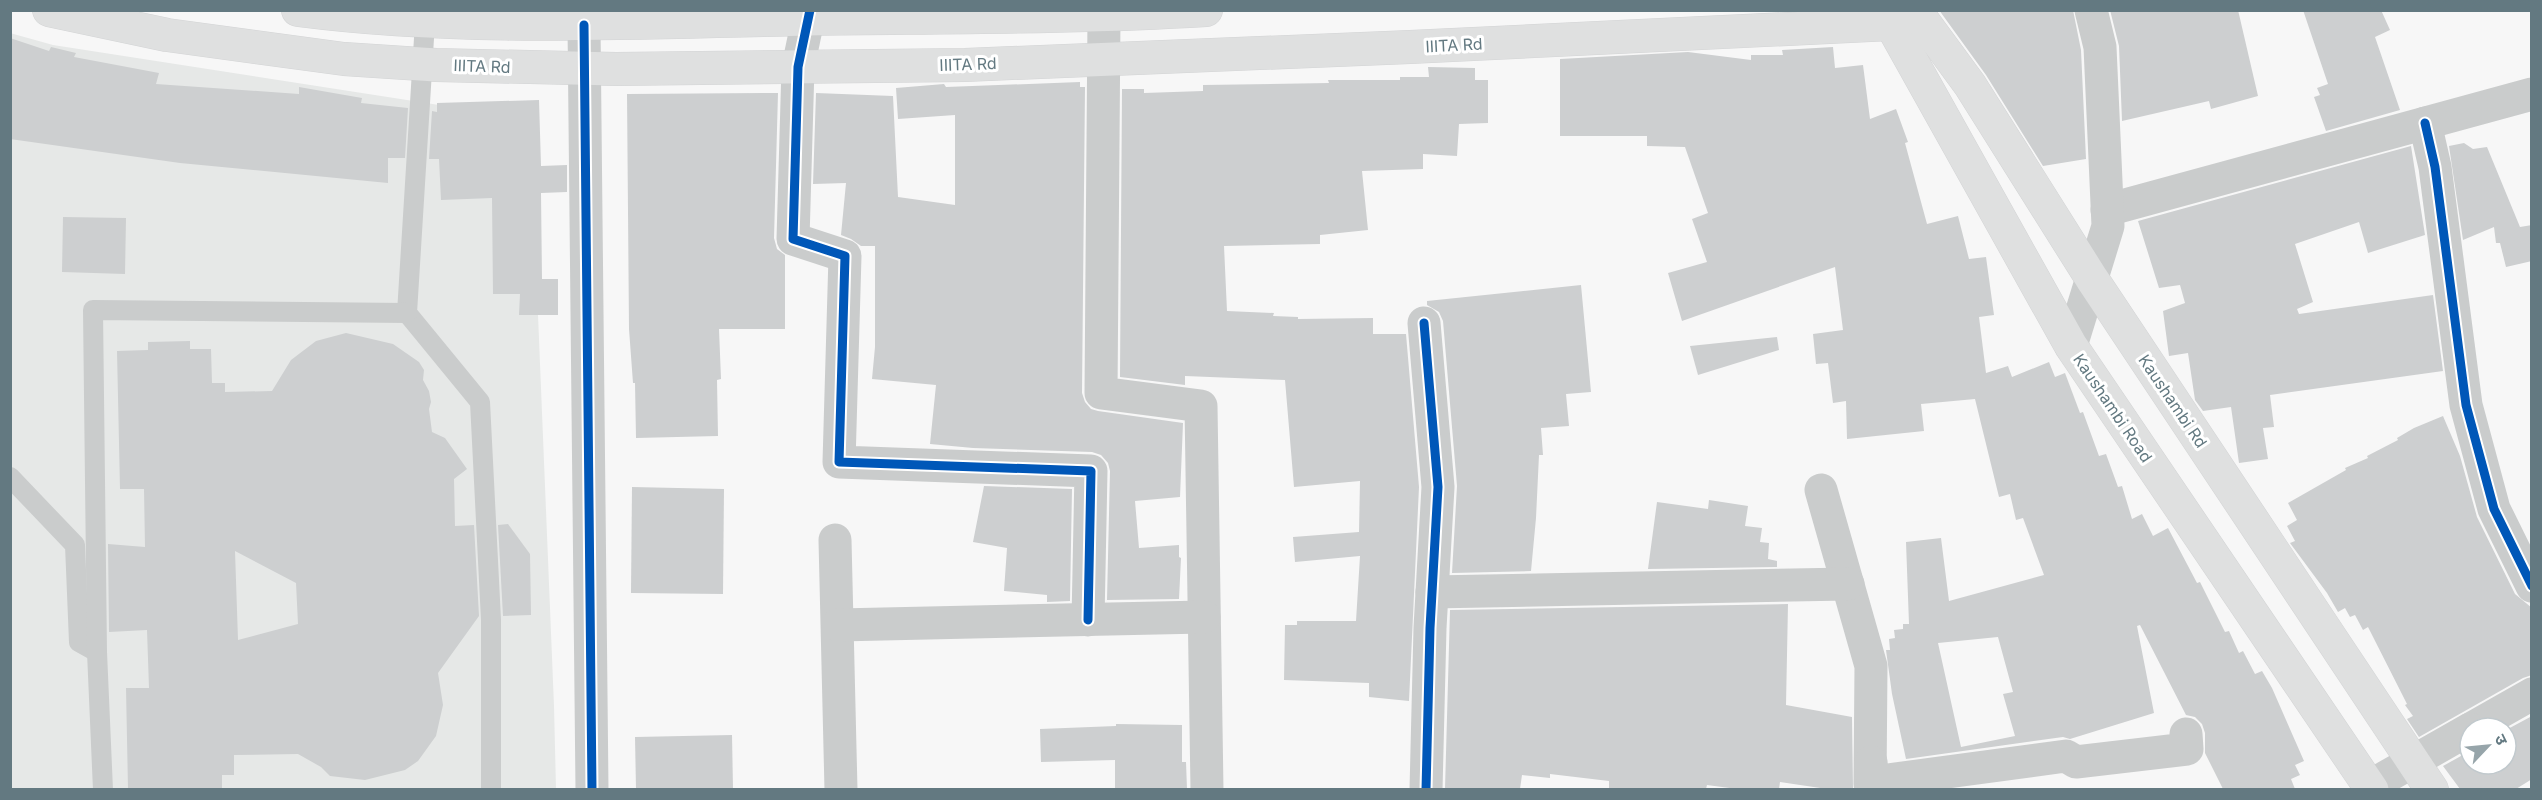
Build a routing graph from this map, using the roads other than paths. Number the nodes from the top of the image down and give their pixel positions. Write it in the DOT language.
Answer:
graph roads {
  1 [pos="49,10"];
  2 [pos="298,10"];
  3 [pos="1206,10"];
  4 [pos="2093,12"];
  5 [pos="809,15"];
  6 [pos="1896,15"];
  7 [pos="426,16"];
  8 [pos="1104,16"];
  9 [pos="584,25"];
  10 [pos="1103,60"];
  11 [pos="424,64"];
  12 [pos="798,67"];
  13 [pos="584,69"];
  14 [pos="2532,94"];
  15 [pos="2425,123"];
  16 [pos="2107,210"];
  17 [pos="2092,279"];
  18 [pos="407,313"];
  19 [pos="1424,323"];
  20 [pos="2071,346"];
  21 [pos="10,477"];
  22 [pos="1821,490"];
  23 [pos="835,540"];
  24 [pos="1848,584"];
  25 [pos="2532,586"];
  26 [pos="1432,591"];
  27 [pos="1204,617"];
  28 [pos="1088,620"];
  29 [pos="838,625"];
  30 [pos="97,652"];
  31 [pos="2532,694"];
  32 [pos="2493,716"];
  33 [pos="2186,734"];
  34 [pos="2458,735"];
  35 [pos="2413,761"];
  36 [pos="1870,776"];
  37 [pos="2079,776"];
  38 [pos="2371,788"];
  39 [pos="103,789"];
  40 [pos="491,789"];
  41 [pos="592,789"];
  42 [pos="841,789"];
  43 [pos="1207,789"];
  44 [pos="1426,789"];
  45 [pos="2432,789"];
  1 -- 11 [label="main road, IIITA Rd"];
  2 -- 7 [label="main road"];
  3 -- 8 [label="main road"];
  4 -- 16 [label="street"];
  5 -- 8 [label="main road"];
  5 -- 9 [label="main road"];
  5 -- 12 [label="street"];
  6 -- 10 [label="main road, IIITA Rd"];
  6 -- 17 [label="main road, Kaushambi Rd"];
  6 -- 20 [label="main road, Kaushambi Road"];
  7 -- 9 [label="main road"];
  7 -- 11 [label="lane"];
  8 -- 10 [label="street"];
  9 -- 13 [label="street"];
  10 -- 12 [label="main road, IIITA Rd"];
  10 -- 27 [label="street"];
  11 -- 13 [label="main road, IIITA Rd"];
  11 -- 18 [label="lane"];
  12 -- 13 [label="main road, IIITA Rd"];
  12 -- 28 [label="street"];
  13 -- 41 [label="street"];
  14 -- 15 [label="street"];
  15 -- 16 [label="street"];
  15 -- 25 [label="street"];
  16 -- 17 [label="street"];
  17 -- 20 [label="street"];
  17 -- 35 [label="main road, Kaushambi Rd"];
  18 -- 30 [label="lane"];
  18 -- 40 [label="lane"];
  19 -- 26 [label="street"];
  20 -- 38 [label="main road, Kaushambi Road"];
  21 -- 30 [label="lane"];
  22 -- 24 [label="street"];
  23 -- 29 [label="street"];
  24 -- 26 [label="street"];
  24 -- 36 [label="street"];
  26 -- 44 [label="street"];
  27 -- 28 [label="street"];
  27 -- 43 [label="street"];
  28 -- 29 [label="street"];
  29 -- 42 [label="street"];
  30 -- 39 [label="lane"];
  31 -- 32 [label="street"];
  33 -- 37 [label="street"];
  34 -- 35 [label="street"];
  35 -- 38 [label="street"];
  35 -- 45 [label="main road, Kaushambi Rd"];
  36 -- 37 [label="street"];
}
